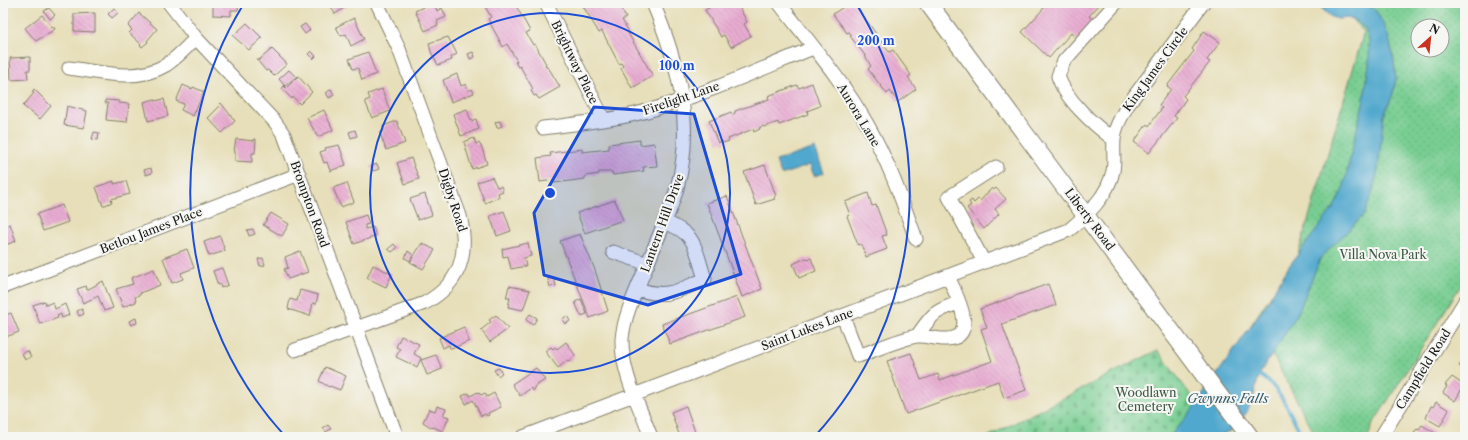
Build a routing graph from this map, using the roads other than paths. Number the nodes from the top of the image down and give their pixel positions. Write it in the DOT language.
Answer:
graph roads {
  1 [pos="169,3"];
  2 [pos="377,3"];
  3 [pos="546,3"];
  4 [pos="653,3"];
  5 [pos="780,3"];
  6 [pos="928,3"];
  7 [pos="1116,3"];
  8 [pos="1203,3"];
  9 [pos="196,38"];
  10 [pos="814,48"];
  11 [pos="69,68"];
  12 [pos="683,100"];
  13 [pos="604,120"];
  14 [pos="543,128"];
  15 [pos="1114,139"];
  16 [pos="996,167"];
  17 [pos="299,174"];
  18 [pos="1087,215"];
  19 [pos="664,222"];
  20 [pos="916,239"];
  21 [pos="613,252"];
  22 [pos="984,262"];
  23 [pos="648,264"];
  24 [pos="948,276"];
  25 [pos="3,287"];
  26 [pos="637,289"];
  27 [pos="1465,301"];
  28 [pos="959,303"];
  29 [pos="843,316"];
  30 [pos="356,328"];
  31 [pos="917,336"];
  32 [pos="295,350"];
  33 [pos="635,395"];
  34 [pos="1248,434"];
  35 [pos="397,437"];
  36 [pos="523,437"];
  37 [pos="651,437"];
  38 [pos="1381,437"];
  1 -- 9 [label="street, Brompton Road"];
  2 -- 30 [label="street, Digby Road"];
  3 -- 13 [label="street, Brightway Place"];
  4 -- 12 [label="street, Lantern Hill Drive"];
  5 -- 10 [label="street, Aurora Lane"];
  6 -- 18 [label="main road, Liberty Road"];
  7 -- 15 [label="street"];
  8 -- 15 [label="street, King James Circle"];
  9 -- 11 [label="street"];
  9 -- 17 [label="street, Brompton Road"];
  10 -- 12 [label="street, Firelight Lane"];
  10 -- 20 [label="street, Aurora Lane"];
  12 -- 13 [label="street, Firelight Lane"];
  12 -- 19 [label="street, Lantern Hill Drive"];
  13 -- 14 [label="street, Firelight Lane"];
  15 -- 18 [label="street, King James Circle"];
  16 -- 22 [label="street"];
  17 -- 25 [label="street, Betlou James Place"];
  17 -- 30 [label="street, Brompton Road"];
  18 -- 22 [label="street, Saint Lukes Lane"];
  18 -- 34 [label="main road, Liberty Road"];
  19 -- 23 [label="street, Lantern Hill Drive"];
  19 -- 26 [label="street"];
  21 -- 23 [label="street"];
  22 -- 24 [label="street, Saint Lukes Lane"];
  23 -- 26 [label="street, Lantern Hill Drive"];
  24 -- 28 [label="street"];
  24 -- 29 [label="street, Saint Lukes Lane"];
  26 -- 33 [label="street, Lantern Hill Drive"];
  27 -- 38 [label="street, Campfield Road"];
  28 -- 31 [label="street"];
  28 -- 31 [label="street"];
  29 -- 31 [label="street"];
  29 -- 33 [label="street, Saint Lukes Lane"];
  30 -- 32 [label="street, Digby Road"];
  30 -- 35 [label="street, Brompton Road"];
  33 -- 36 [label="street, Saint Lukes Lane"];
  33 -- 37 [label="street, Lantern Hill Drive"];
}
